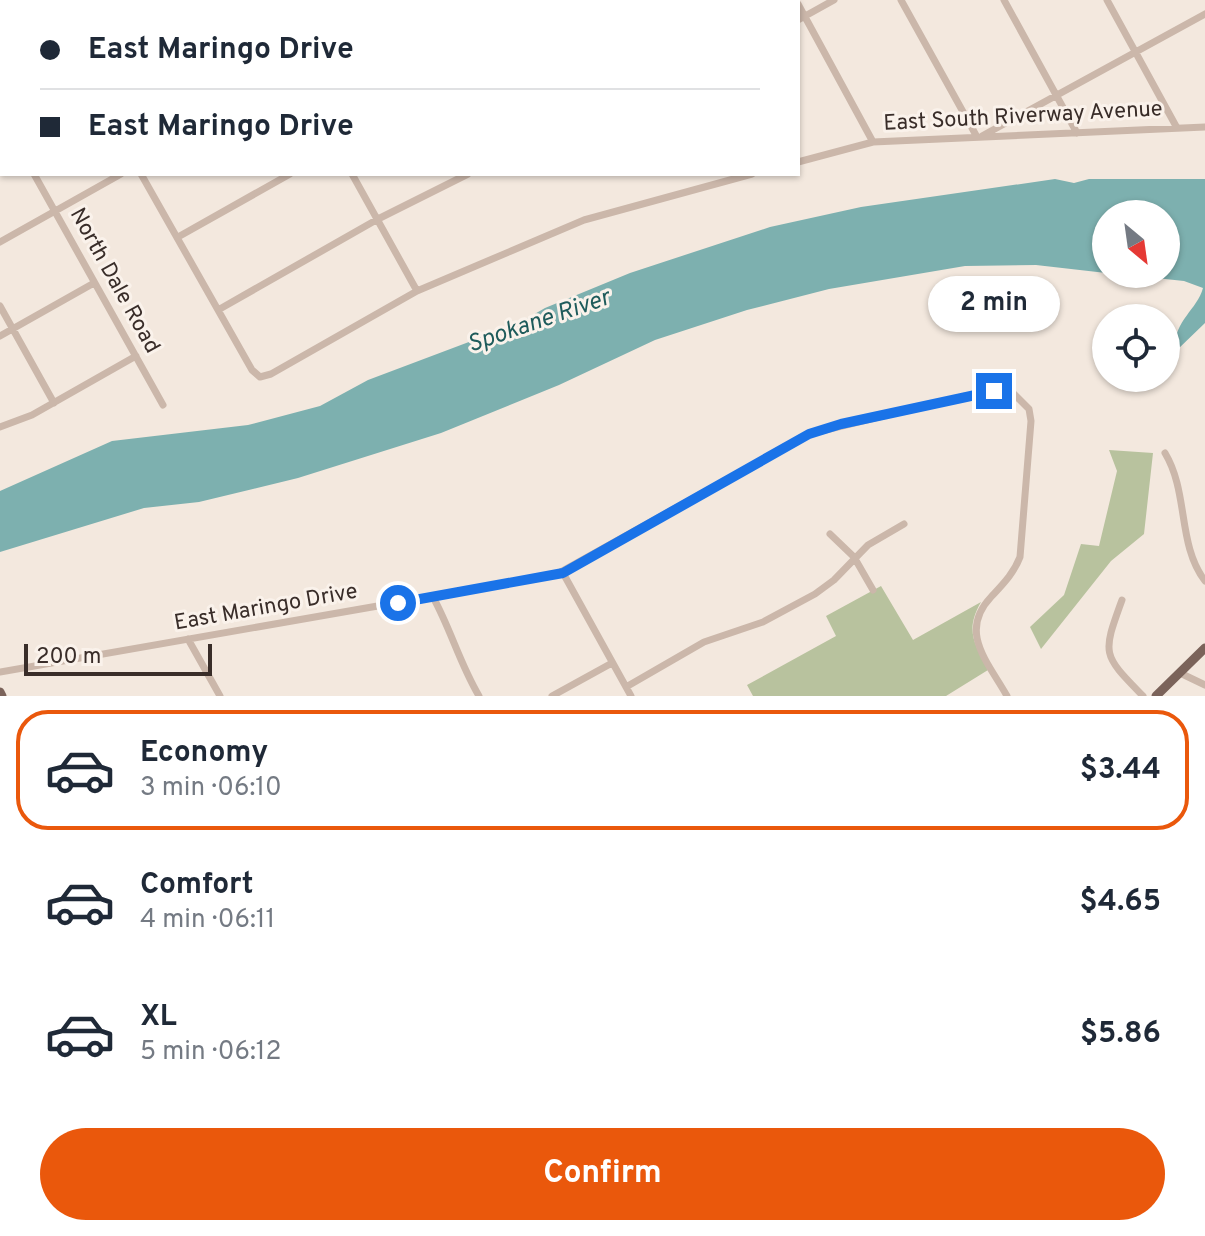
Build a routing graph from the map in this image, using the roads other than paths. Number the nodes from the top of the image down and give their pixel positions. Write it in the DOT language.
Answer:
graph roads {
  1 [pos="834,0"];
  2 [pos="901,0"];
  3 [pos="1004,0"];
  4 [pos="1107,0"];
  5 [pos="1205,14"];
  6 [pos="802,18"];
  7 [pos="1136,52"];
  8 [pos="1057,95"];
  9 [pos="1205,127"];
  10 [pos="1177,128"];
  11 [pos="1077,133"];
  12 [pos="979,137"];
  13 [pos="873,142"];
  14 [pos="800,161"];
  15 [pos="35,176"];
  16 [pos="117,176"];
  17 [pos="142,176"];
  18 [pos="286,176"];
  19 [pos="353,176"];
  20 [pos="464,176"];
  21 [pos="745,176"];
  22 [pos="54,211"];
  23 [pos="378,219"];
  24 [pos="178,237"];
  25 [pos="0,242"];
  26 [pos="94,283"];
  27 [pos="417,291"];
  28 [pos="0,306"];
  29 [pos="218,310"];
  30 [pos="13,329"];
  31 [pos="0,336"];
  32 [pos="136,356"];
  33 [pos="54,403"];
  34 [pos="163,405"];
  35 [pos="0,427"];
  36 [pos="1165,453"];
  37 [pos="904,524"];
  38 [pos="830,534"];
  39 [pos="854,557"];
  40 [pos="563,573"];
  41 [pos="1205,581"];
  42 [pos="873,590"];
  43 [pos="433,597"];
  44 [pos="1122,600"];
  45 [pos="188,639"];
  46 [pos="1205,648"];
  47 [pos="612,663"];
  48 [pos="0,672"];
  49 [pos="1180,673"];
  50 [pos="1205,685"];
  51 [pos="626,687"];
  52 [pos="220,696"];
  53 [pos="479,696"];
  54 [pos="552,696"];
  55 [pos="631,696"];
  56 [pos="1007,696"];
  57 [pos="1143,696"];
  58 [pos="1156,696"];
  1 -- 6 [label="street"];
  2 -- 12 [label="street"];
  3 -- 8 [label="street"];
  4 -- 7 [label="street"];
  5 -- 7 [label="street"];
  6 -- 13 [label="street"];
  7 -- 8 [label="street"];
  7 -- 10 [label="street"];
  8 -- 11 [label="street"];
  8 -- 12 [label="street"];
  9 -- 10 [label="street, East South Riverway Avenue"];
  10 -- 11 [label="street, East South Riverway Avenue"];
  11 -- 12 [label="street, East South Riverway Avenue"];
  12 -- 13 [label="street, East South Riverway Avenue"];
  13 -- 14 [label="street, East South Riverway Avenue"];
  15 -- 22 [label="street, North Dale Road"];
  16 -- 22 [label="street"];
  17 -- 24 [label="street"];
  18 -- 24 [label="street"];
  19 -- 23 [label="street"];
  20 -- 23 [label="street"];
  21 -- 27 [label="street"];
  22 -- 25 [label="street"];
  22 -- 26 [label="street, North Dale Road"];
  23 -- 27 [label="street"];
  23 -- 29 [label="street"];
  24 -- 29 [label="street"];
  26 -- 30 [label="street"];
  26 -- 32 [label="street, North Dale Road"];
  27 -- 29 [label="street"];
  28 -- 30 [label="street"];
  30 -- 31 [label="street"];
  30 -- 33 [label="street"];
  32 -- 33 [label="street"];
  32 -- 34 [label="street, North Dale Road"];
  33 -- 35 [label="street"];
  36 -- 41 [label="street"];
  37 -- 39 [label="street"];
  38 -- 39 [label="street"];
  39 -- 42 [label="street"];
  39 -- 51 [label="street"];
  40 -- 43 [label="street, East Maringo Drive"];
  40 -- 47 [label="street"];
  40 -- 56 [label="street, East Maringo Drive"];
  43 -- 45 [label="street, East Maringo Drive"];
  43 -- 53 [label="street"];
  44 -- 57 [label="street"];
  45 -- 48 [label="street, East Maringo Drive"];
  45 -- 52 [label="street"];
  46 -- 49 [label="main road"];
  47 -- 51 [label="street"];
  47 -- 54 [label="street"];
  49 -- 50 [label="street"];
  49 -- 58 [label="main road"];
  51 -- 55 [label="street"];
}
